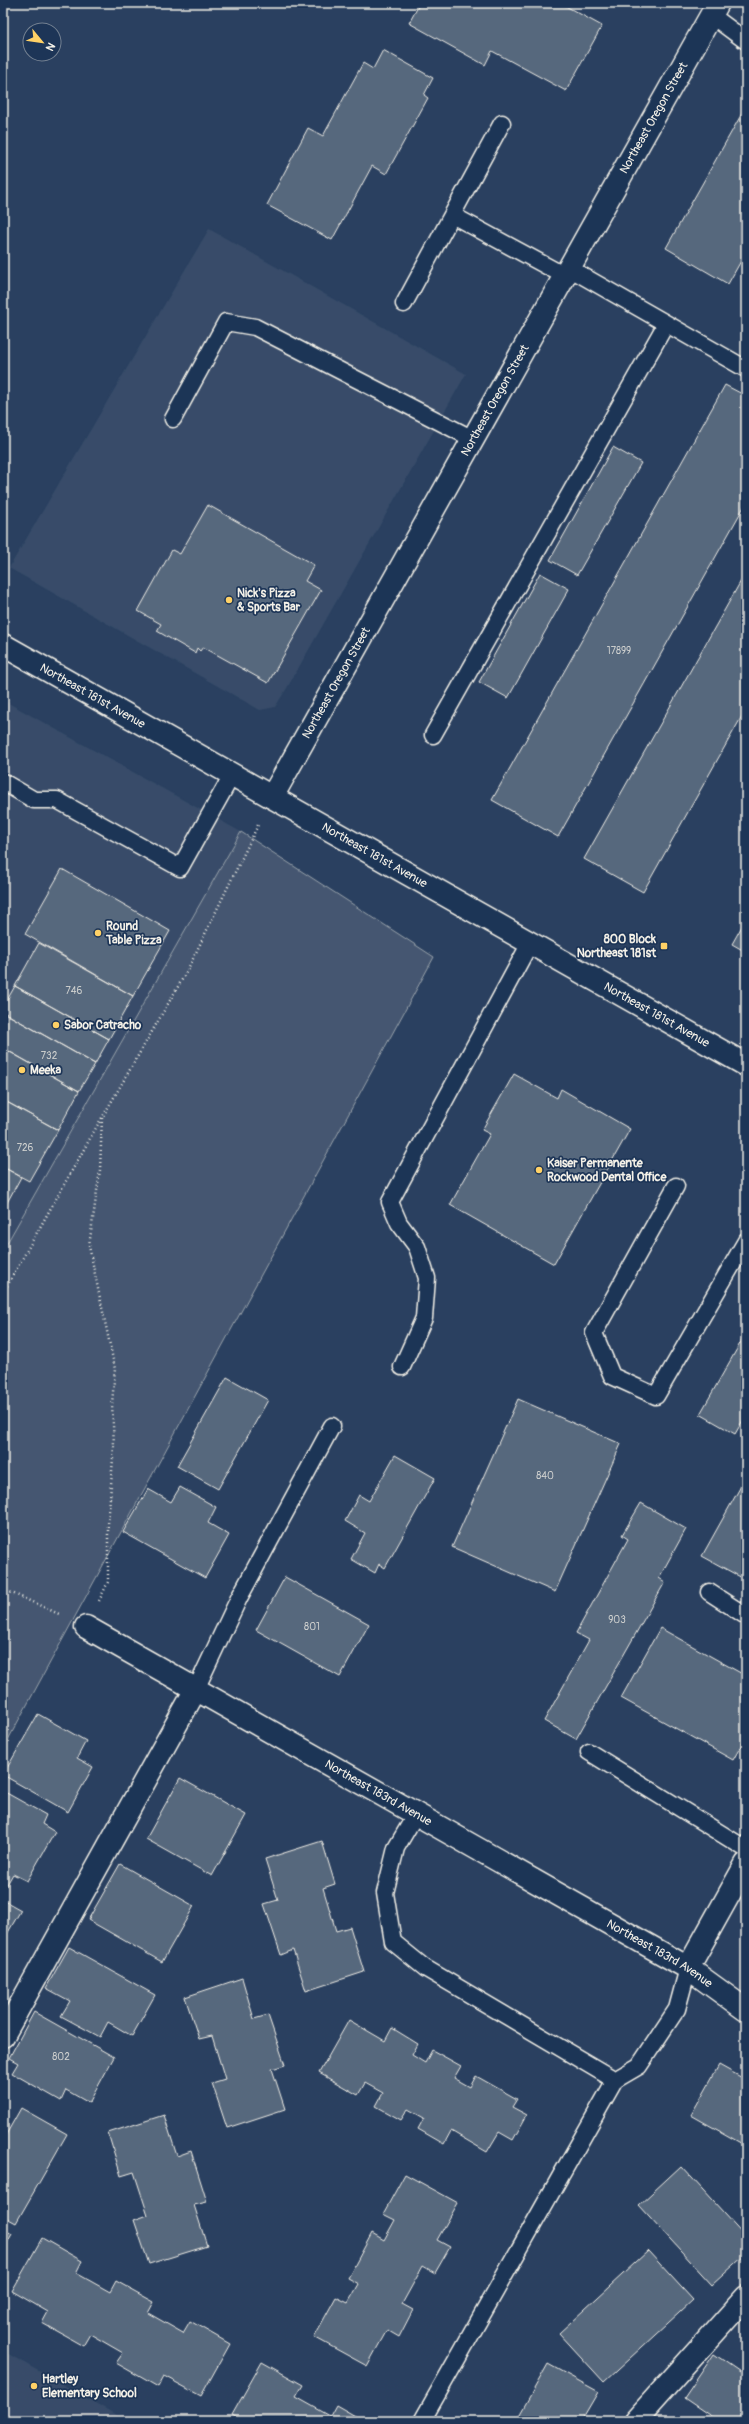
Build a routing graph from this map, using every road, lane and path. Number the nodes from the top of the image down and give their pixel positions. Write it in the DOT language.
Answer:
graph roads {
  1 [pos="714,9"];
  2 [pos="746,41"];
  3 [pos="502,122"];
  4 [pos="452,215"];
  5 [pos="567,272"];
  6 [pos="404,304"];
  7 [pos="666,324"];
  8 [pos="746,369"];
  9 [pos="173,418"];
  10 [pos="473,439"];
  11 [pos="3,645"];
  12 [pos="433,735"];
  13 [pos="232,775"];
  14 [pos="3,782"];
  15 [pos="272,797"];
  16 [pos="530,943"];
  17 [pos="746,1065"];
  18 [pos="102,1118"];
  19 [pos="676,1186"];
  20 [pos="746,1241"];
  21 [pos="3,1293"];
  22 [pos="402,1367"];
  23 [pos="332,1426"];
  24 [pos="3,1589"];
  25 [pos="709,1592"];
  26 [pos="746,1616"];
  27 [pos="86,1627"];
  28 [pos="196,1689"];
  29 [pos="589,1752"];
  30 [pos="416,1814"];
  31 [pos="746,1849"];
  32 [pos="746,1864"];
  33 [pos="688,1968"];
  34 [pos="746,2010"];
  35 [pos="3,2036"];
  36 [pos="615,2080"];
  37 [pos="746,2296"];
  38 [pos="738,2319"];
  39 [pos="422,2421"];
  40 [pos="635,2421"];
  1 -- 2 [label="lane"];
  1 -- 5 [label="street, Northeast Oregon Street"];
  3 -- 4 [label="lane"];
  4 -- 5 [label="lane"];
  4 -- 6 [label="lane"];
  5 -- 7 [label="lane"];
  5 -- 10 [label="street, Northeast Oregon Street"];
  7 -- 8 [label="lane"];
  7 -- 12 [label="lane"];
  9 -- 10 [label="lane"];
  10 -- 15 [label="street, Northeast Oregon Street"];
  11 -- 13 [label="street, Northeast 181st Avenue"];
  13 -- 14 [label="lane"];
  13 -- 15 [label="street, Northeast 181st Avenue"];
  15 -- 16 [label="street, Northeast 181st Avenue"];
  15 -- 18 [label="path"];
  16 -- 17 [label="street, Northeast 181st Avenue"];
  16 -- 22 [label="lane"];
  18 -- 21 [label="path"];
  18 -- 27 [label="path"];
  19 -- 20 [label="lane"];
  23 -- 28 [label="lane"];
  24 -- 27 [label="path"];
  25 -- 26 [label="lane"];
  27 -- 28 [label="street, Northeast 183rd Avenue"];
  28 -- 30 [label="street, Northeast 183rd Avenue"];
  28 -- 35 [label="street"];
  29 -- 31 [label="lane"];
  30 -- 33 [label="street, Northeast 183rd Avenue"];
  30 -- 36 [label="lane"];
  32 -- 33 [label="street"];
  33 -- 34 [label="street, Northeast 183rd Avenue"];
  33 -- 36 [label="lane"];
  36 -- 39 [label="lane"];
  37 -- 38 [label="street"];
  38 -- 40 [label="street"];
}
